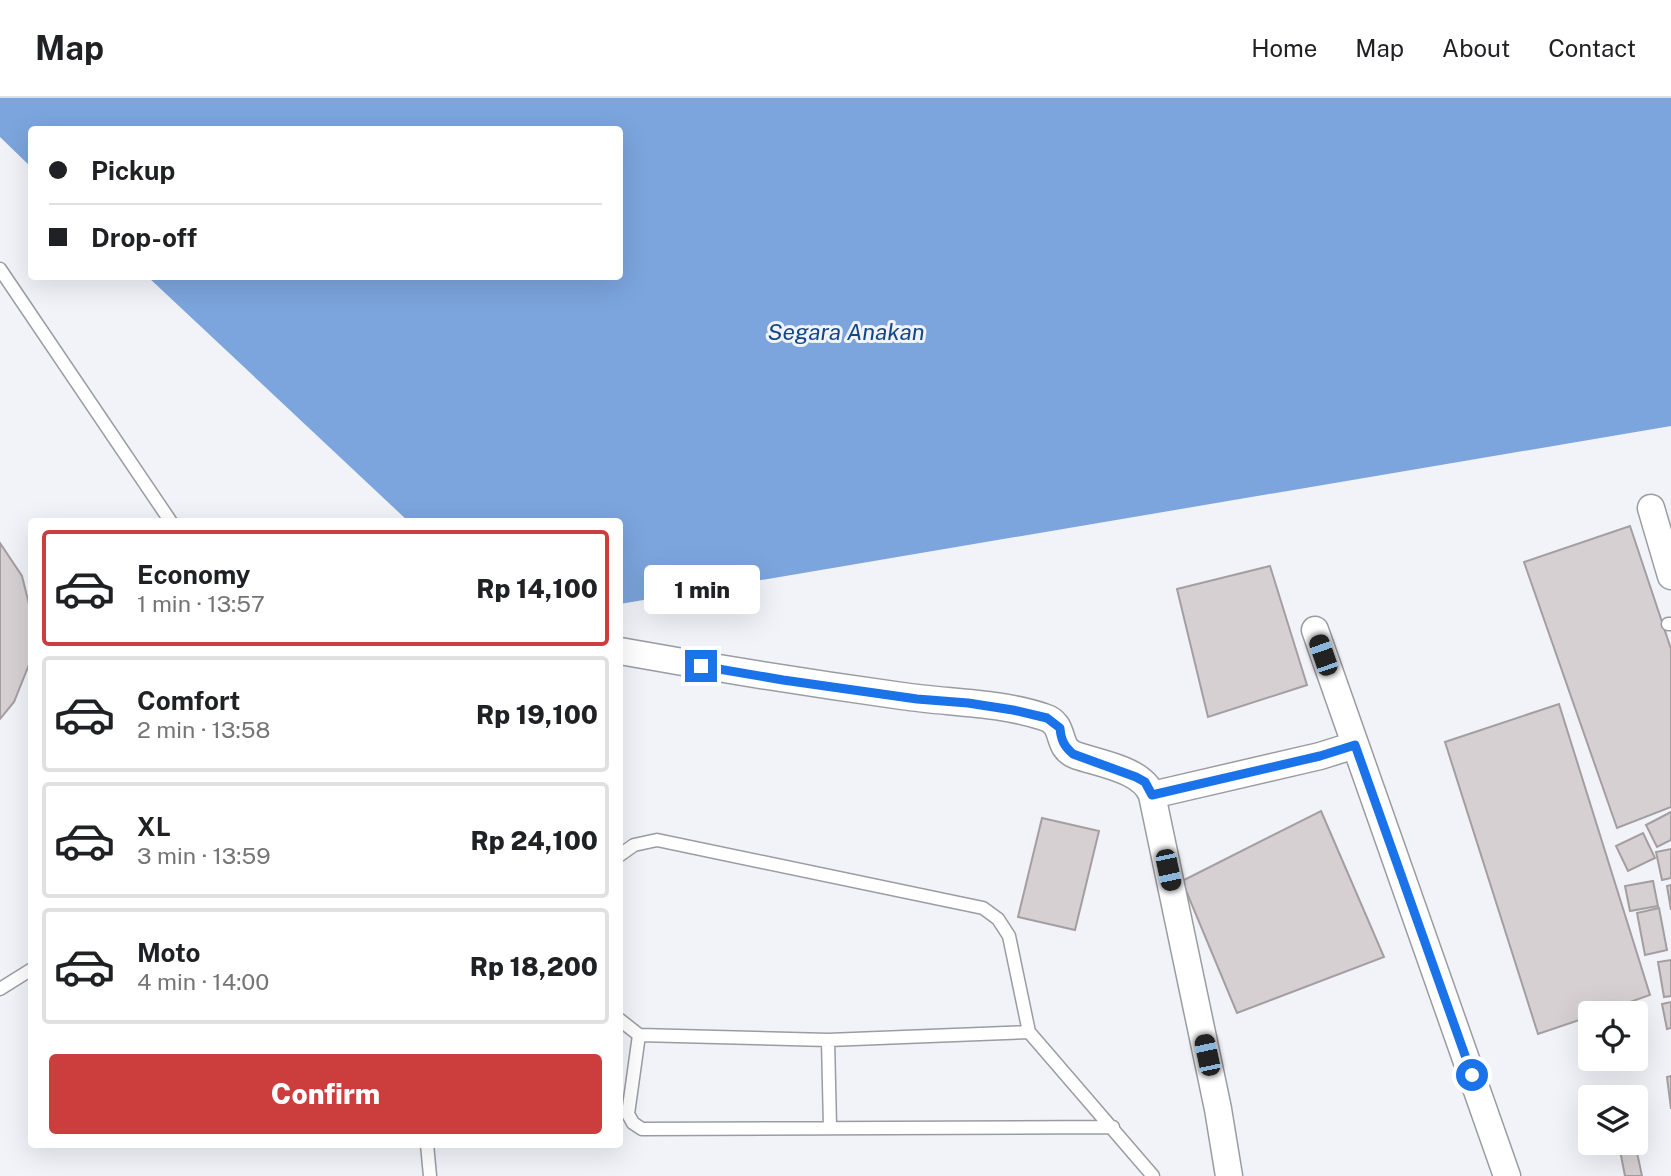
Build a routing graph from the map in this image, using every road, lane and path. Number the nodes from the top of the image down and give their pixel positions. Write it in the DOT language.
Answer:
graph roads {
  1 [pos="0,269"];
  2 [pos="1651,508"];
  3 [pos="168,518"];
  4 [pos="1671,576"];
  5 [pos="1315,630"];
  6 [pos="623,652"];
  7 [pos="1355,745"];
  8 [pos="1152,795"];
  9 [pos="623,853"];
  10 [pos="28,972"];
  11 [pos="0,989"];
  12 [pos="623,1022"];
  13 [pos="1029,1031"];
  14 [pos="639,1035"];
  15 [pos="828,1040"];
  16 [pos="1113,1126"];
  17 [pos="830,1127"];
  18 [pos="427,1148"];
  19 [pos="430,1176"];
  20 [pos="1153,1176"];
  21 [pos="1229,1176"];
  22 [pos="1507,1176"];
  1 -- 3 [label="lane"];
  2 -- 4 [label="street"];
  5 -- 7 [label="street"];
  6 -- 8 [label="street"];
  7 -- 8 [label="street"];
  7 -- 22 [label="street"];
  8 -- 21 [label="street"];
  9 -- 13 [label="lane"];
  10 -- 11 [label="lane"];
  12 -- 14 [label="lane"];
  13 -- 15 [label="lane"];
  13 -- 16 [label="lane"];
  14 -- 15 [label="lane"];
  14 -- 17 [label="lane"];
  15 -- 17 [label="lane"];
  16 -- 17 [label="lane"];
  16 -- 20 [label="lane"];
  18 -- 19 [label="lane"];
}
